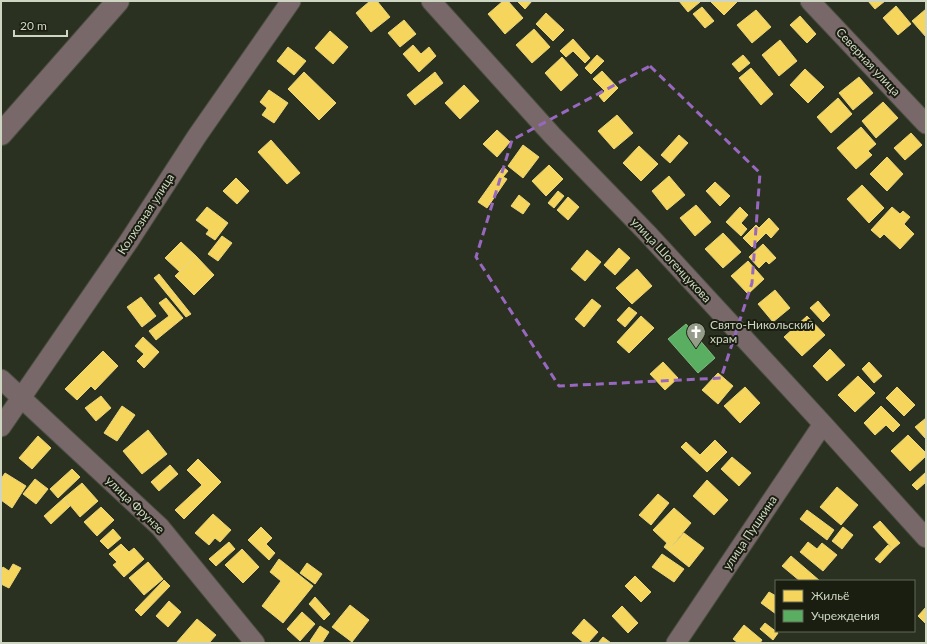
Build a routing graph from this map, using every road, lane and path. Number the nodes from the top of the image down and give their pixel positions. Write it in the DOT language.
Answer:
graph roads {
  1 [pos="118,1"];
  2 [pos="292,1"];
  3 [pos="431,1"];
  4 [pos="810,1"];
  5 [pos="926,124"];
  6 [pos="1,134"];
  7 [pos="1,379"];
  8 [pos="22,398"];
  9 [pos="823,424"];
  10 [pos="1,427"];
  11 [pos="926,538"];
  12 [pos="255,643"];
  13 [pos="676,643"];
  1 -- 6 [label="street"];
  2 -- 8 [label="street, Колхозная улица"];
  3 -- 9 [label="street, улица Шогенцукова"];
  4 -- 5 [label="street, Северная улица"];
  7 -- 8 [label="street, улица Фрунзе"];
  8 -- 10 [label="street, Колхозная улица"];
  8 -- 12 [label="street, улица Фрунзе"];
  9 -- 11 [label="street, улица Шогенцукова"];
  9 -- 13 [label="street, улица Пушкина"];
}
